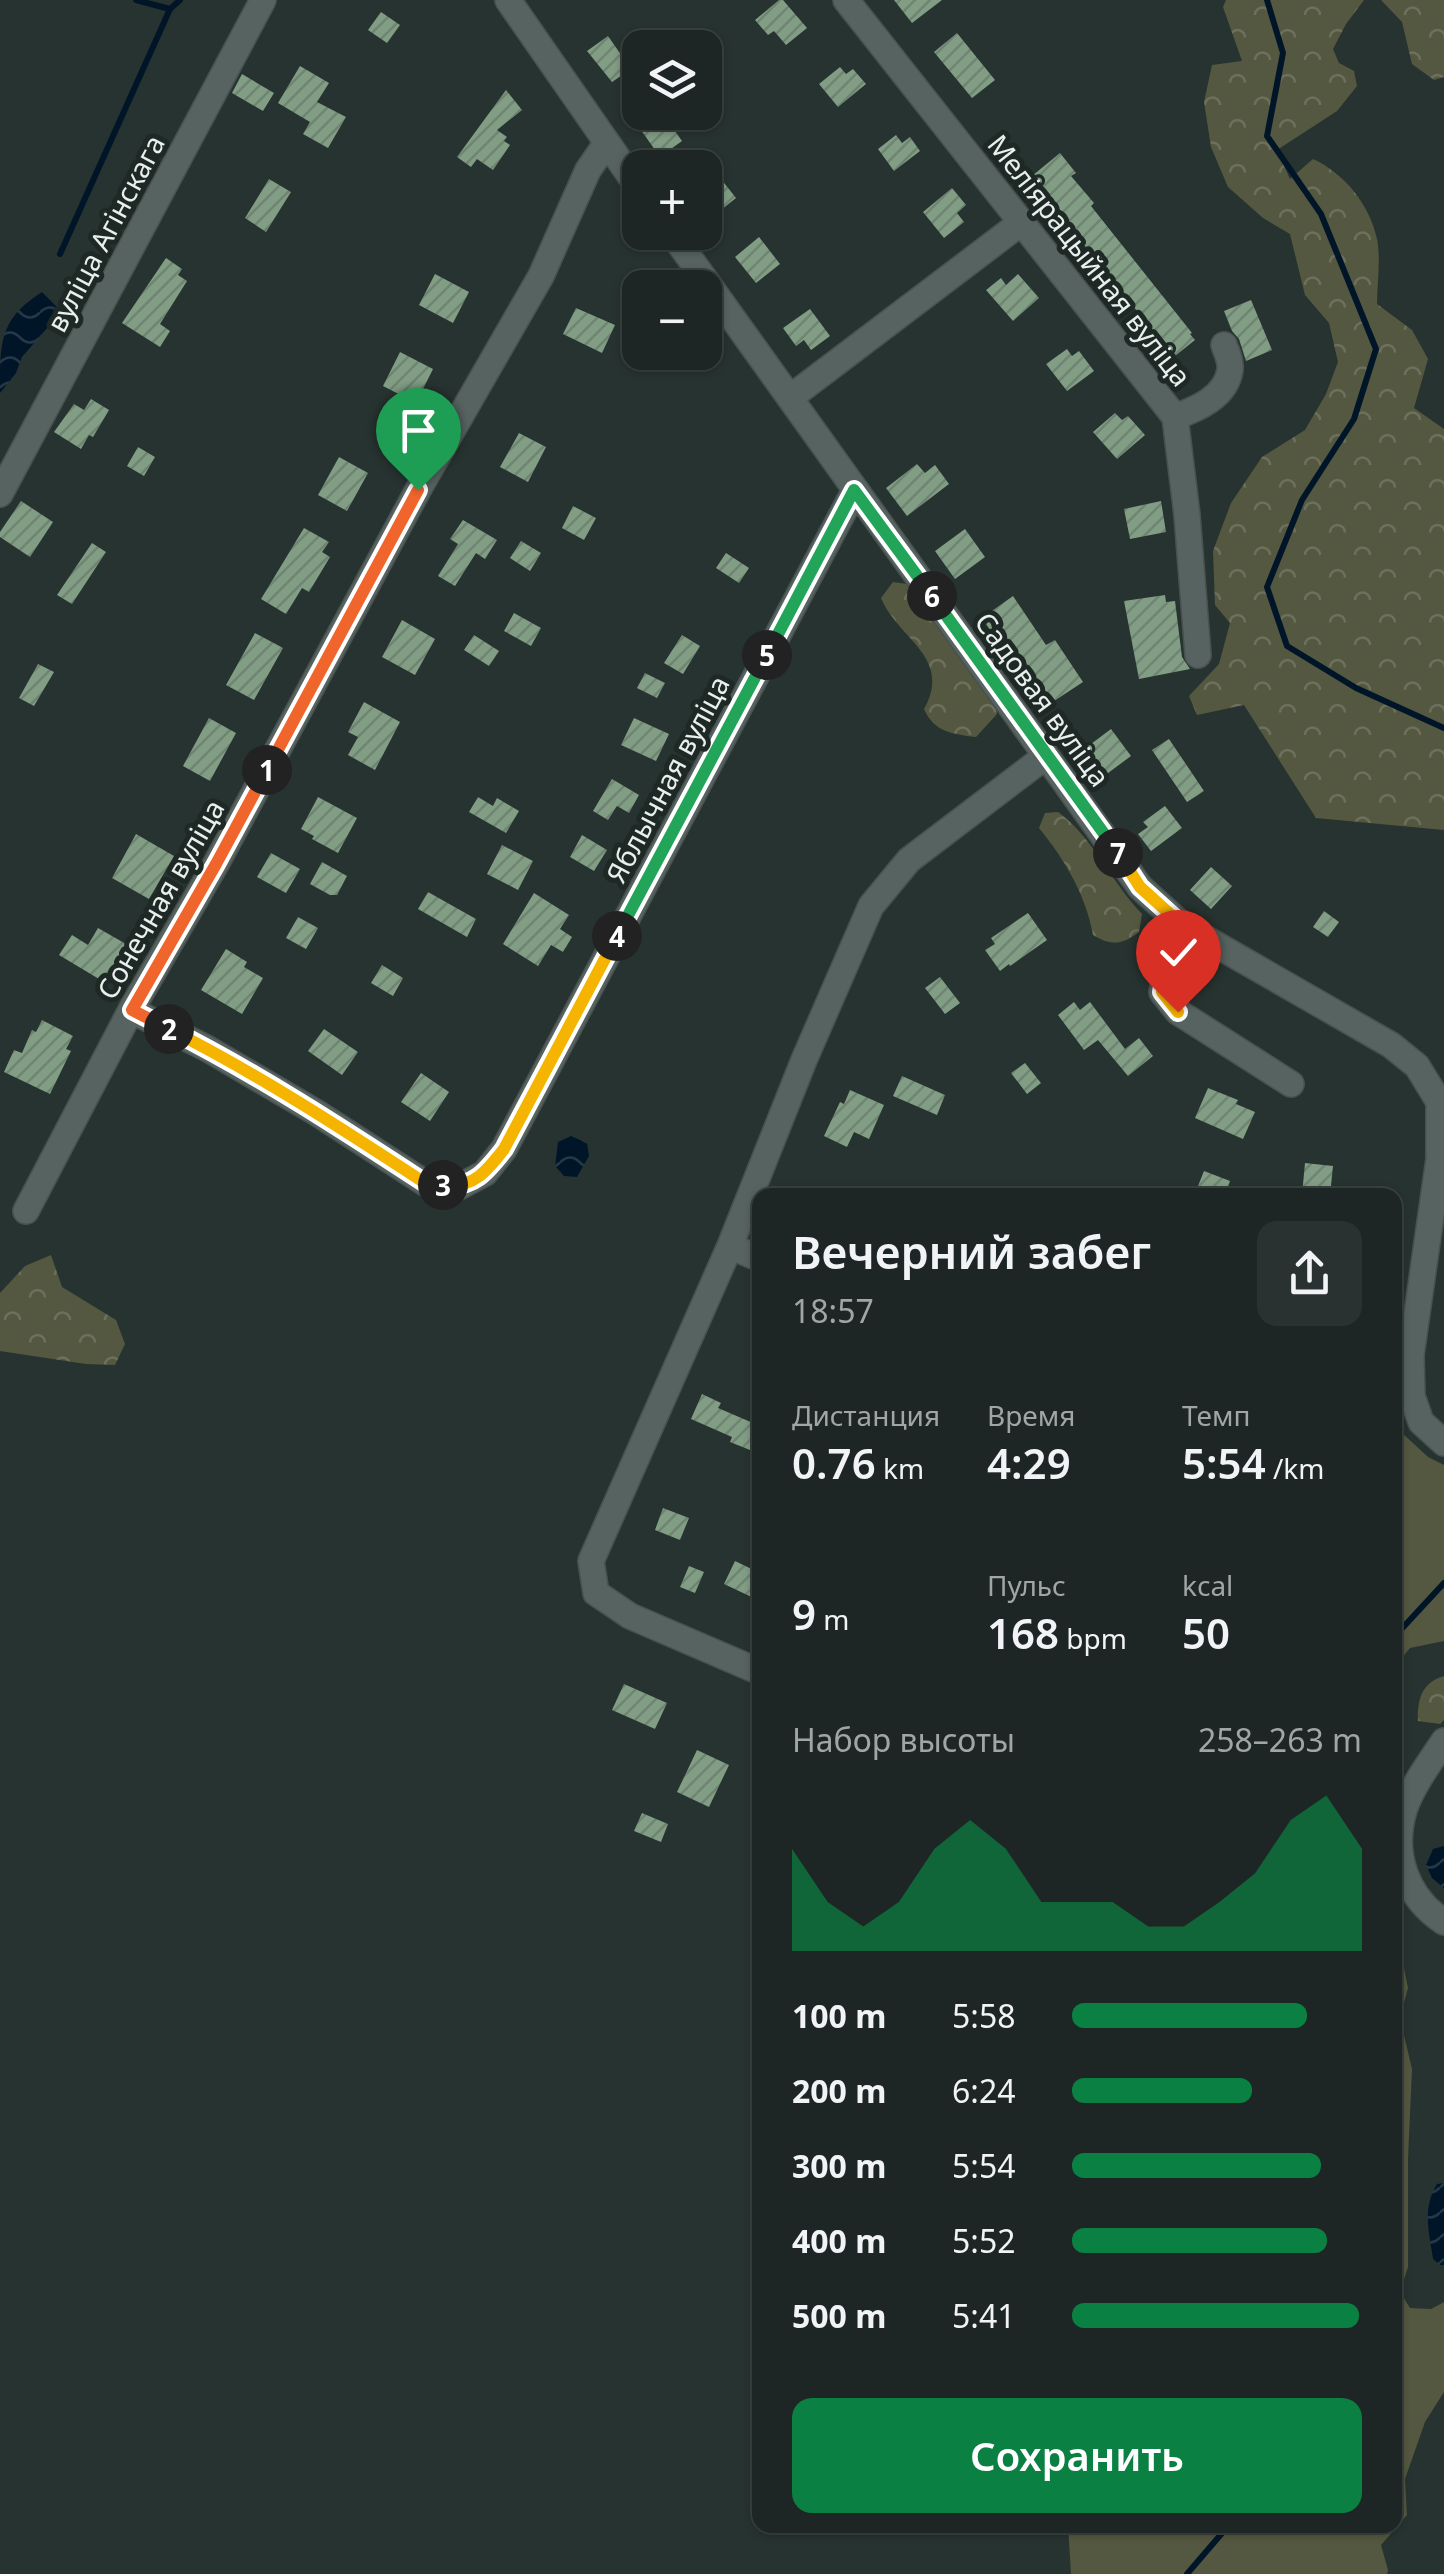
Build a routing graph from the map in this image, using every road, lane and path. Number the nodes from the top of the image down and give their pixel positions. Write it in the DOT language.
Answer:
graph roads {
  1 [pos="263,0"];
  2 [pos="508,0"];
  3 [pos="846,0"];
  4 [pos="606,144"];
  5 [pos="622,166"];
  6 [pos="1022,222"];
  7 [pos="684,250"];
  8 [pos="1224,345"];
  9 [pos="791,397"];
  10 [pos="1174,417"];
  11 [pos="854,490"];
  12 [pos="0,494"];
  13 [pos="1198,655"];
  14 [pos="1046,756"];
  15 [pos="1182,925"];
  16 [pos="132,1010"];
  17 [pos="1291,1084"];
  18 [pos="753,1188"];
  19 [pos="752,1191"];
  20 [pos="26,1211"];
  21 [pos="730,1246"];
  22 [pos="752,1255"];
  23 [pos="1412,1396"];
  24 [pos="1402,1410"];
  25 [pos="1444,1444"];
  26 [pos="752,1669"];
  27 [pos="1444,1741"];
  28 [pos="1402,1825"];
  29 [pos="1402,1871"];
  30 [pos="1444,1922"];
  1 -- 12 [label="street, вуліца Агінскага"];
  2 -- 4 [label="street"];
  3 -- 6 [label="street, Меліярацыйная вуліца"];
  4 -- 5 [label="street"];
  4 -- 16 [label="street, Сонечная вуліца"];
  6 -- 9 [label="street"];
  6 -- 10 [label="street, Меліярацыйная вуліца"];
  7 -- 9 [label="street, Садовая вуліца"];
  8 -- 10 [label="street"];
  9 -- 11 [label="street, Садовая вуліца"];
  10 -- 13 [label="street, Меліярацыйная вуліца"];
  11 -- 14 [label="street, Садовая вуліца"];
  11 -- 16 [label="street, Яблычная вуліца"];
  14 -- 15 [label="street, Садовая вуліца"];
  14 -- 18 [label="street"];
  15 -- 17 [label="street"];
  15 -- 23 [label="street, Садовая вуліца"];
  16 -- 20 [label="street, Сонечная вуліца"];
  19 -- 21 [label="street"];
  21 -- 22 [label="street"];
  21 -- 26 [label="street"];
  23 -- 24 [label="street"];
  23 -- 25 [label="street"];
  27 -- 28 [label="street"];
  29 -- 30 [label="street"];
}
